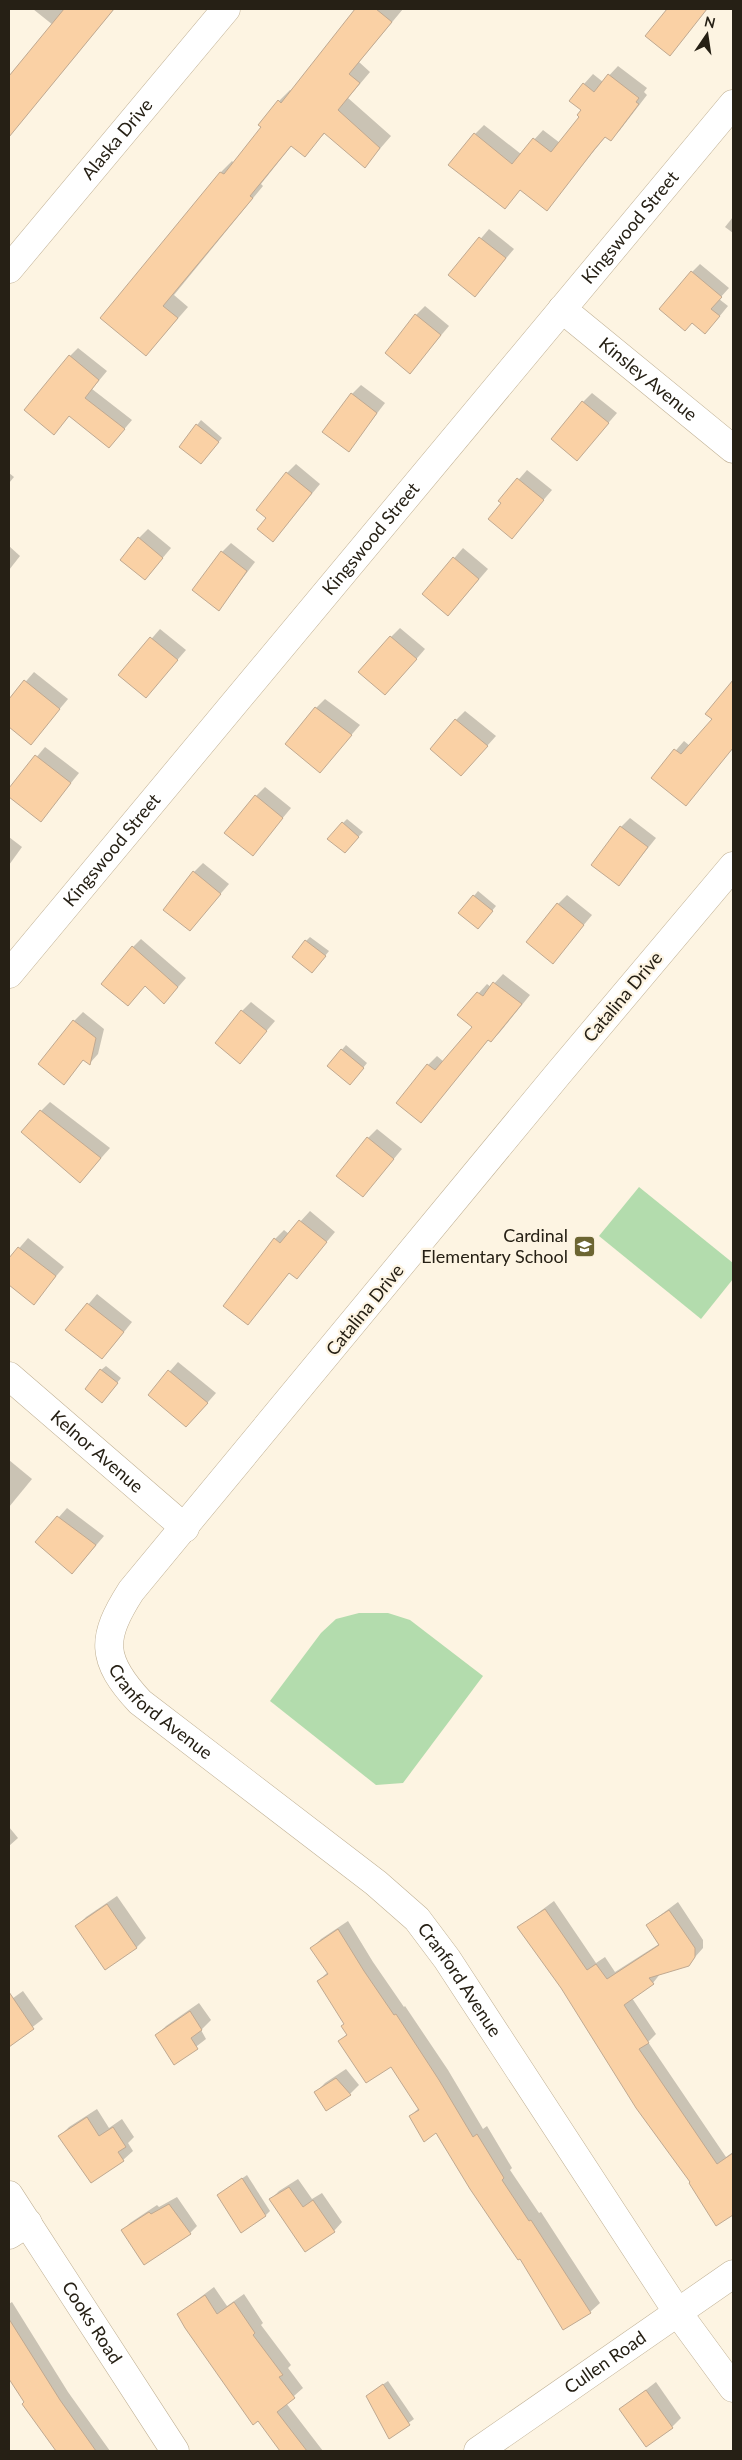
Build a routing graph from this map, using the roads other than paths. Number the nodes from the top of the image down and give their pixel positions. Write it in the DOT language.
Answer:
graph roads {
  1 [pos="226,9"];
  2 [pos="733,104"];
  3 [pos="9,269"];
  4 [pos="562,309"];
  5 [pos="733,449"];
  6 [pos="733,866"];
  7 [pos="9,974"];
  8 [pos="9,1376"];
  9 [pos="185,1528"];
  10 [pos="108,1646"];
  11 [pos="9,2195"];
  12 [pos="18,2229"];
  13 [pos="733,2274"];
  14 [pos="678,2313"];
  15 [pos="733,2388"];
  16 [pos="176,2451"];
  17 [pos="478,2451"];
  1 -- 3 [label="street, Alaska Drive"];
  2 -- 4 [label="street, Kingswood Street"];
  4 -- 5 [label="street, Kinsley Avenue"];
  4 -- 7 [label="street, Kingswood Street"];
  6 -- 9 [label="street, Catalina Drive"];
  8 -- 9 [label="street, Kelnor Avenue"];
  9 -- 10 [label="street, Catalina Drive"];
  10 -- 14 [label="street, Cranford Avenue"];
  11 -- 12 [label="street, Cooks Road"];
  12 -- 16 [label="street, Cooks Road"];
  13 -- 14 [label="street, Cullen Road"];
  14 -- 15 [label="street, Cranford Avenue"];
  14 -- 17 [label="street, Cullen Road"];
}
